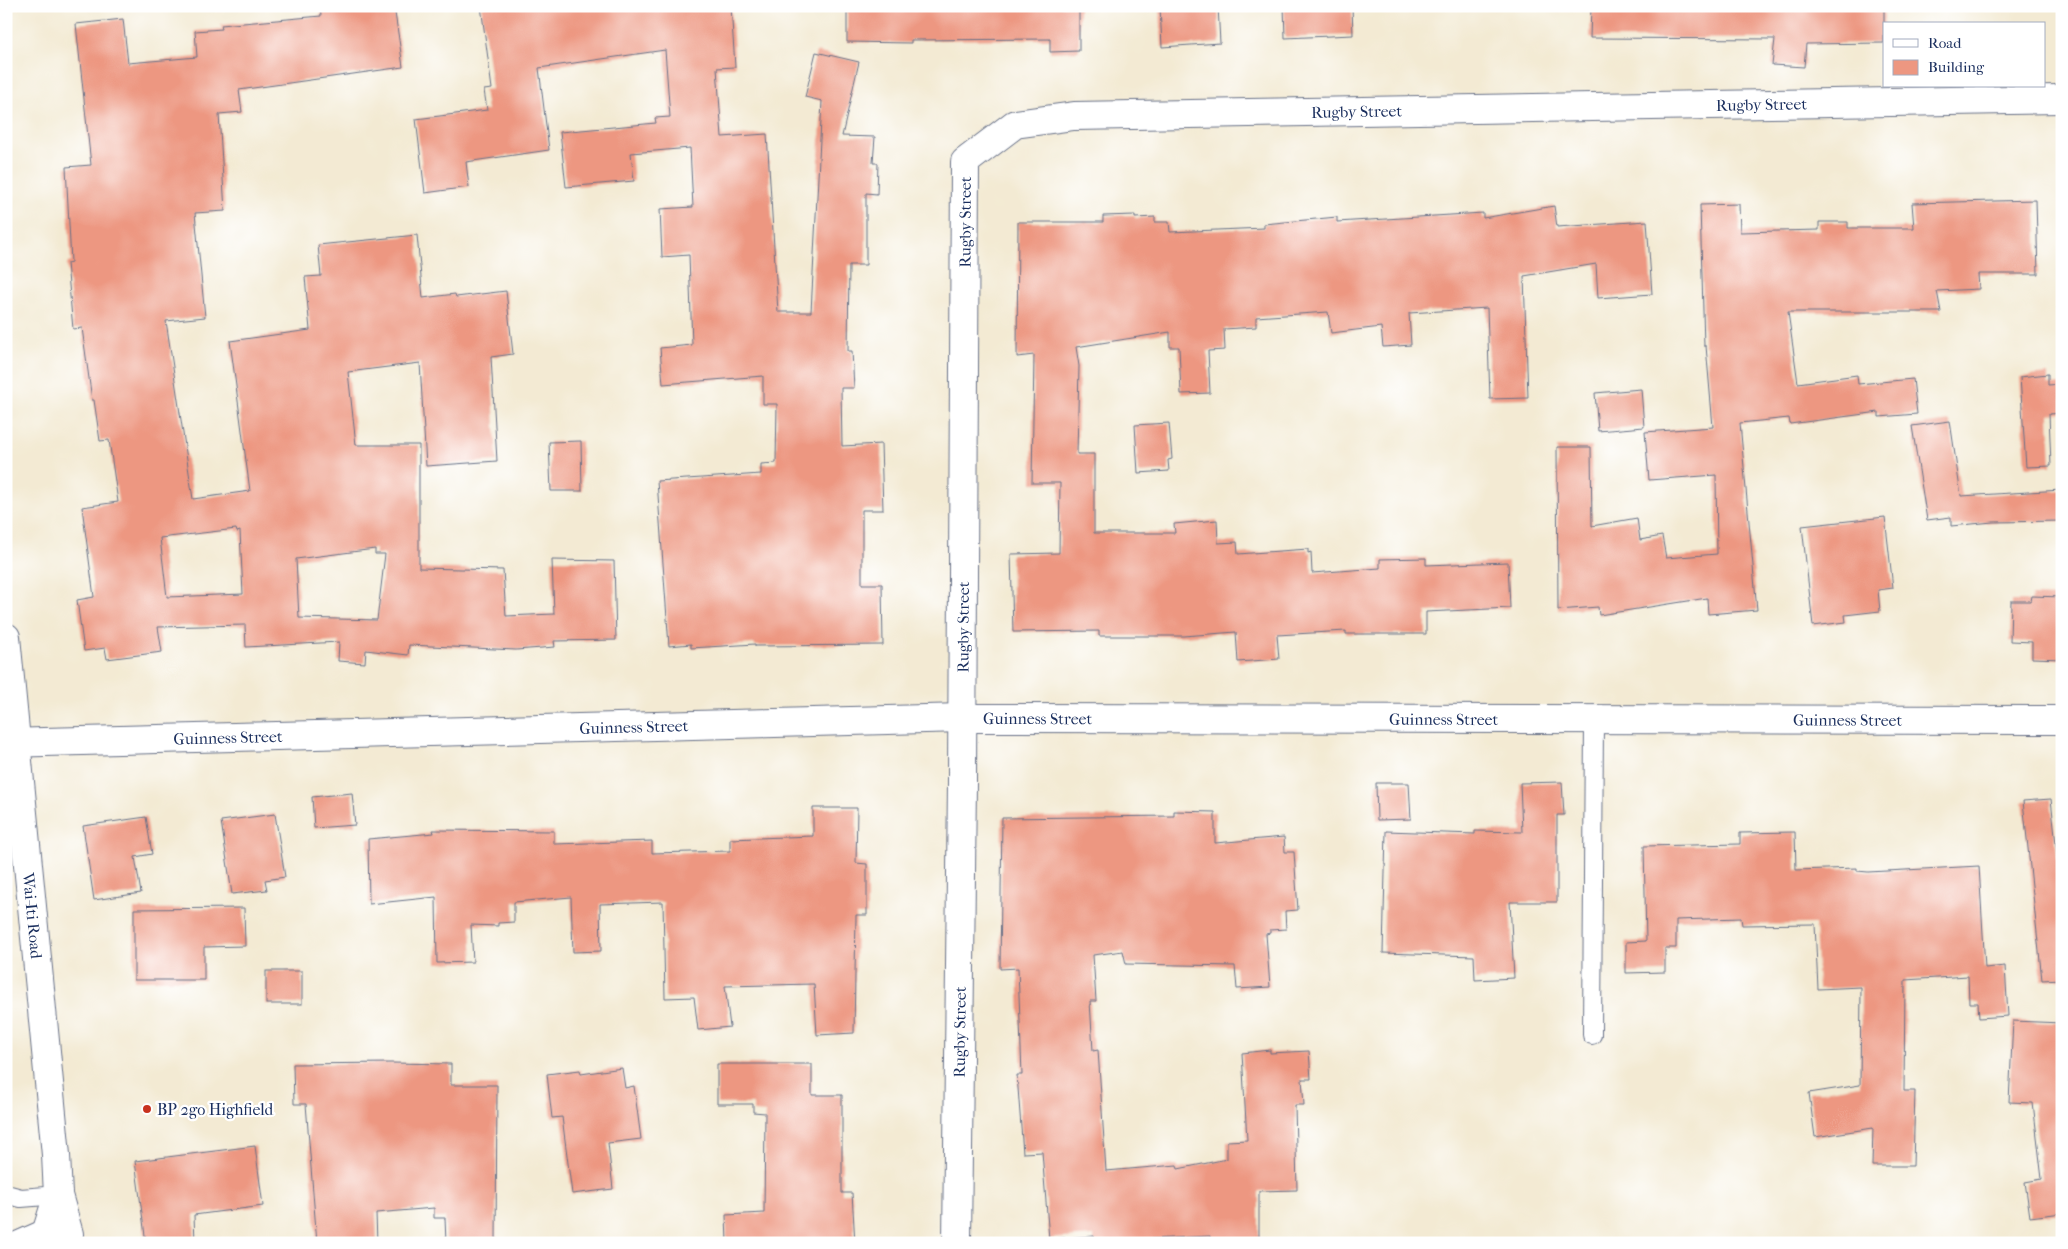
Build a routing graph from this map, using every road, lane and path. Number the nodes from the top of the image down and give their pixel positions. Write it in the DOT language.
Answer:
graph roads {
  1 [pos="2062,99"];
  2 [pos="6,636"];
  3 [pos="962,718"];
  4 [pos="1594,719"];
  5 [pos="2062,720"];
  6 [pos="11,743"];
  7 [pos="1592,1035"];
  8 [pos="6,1194"];
  9 [pos="58,1195"];
  10 [pos="53,1238"];
  11 [pos="12,1243"];
  12 [pos="957,1243"];
  1 -- 3 [label="street, Rugby Street"];
  2 -- 6 [label="street, Wai-Iti Road"];
  3 -- 4 [label="street, Guinness Street"];
  3 -- 6 [label="street, Guinness Street"];
  3 -- 12 [label="street, Rugby Street"];
  4 -- 5 [label="street, Guinness Street"];
  4 -- 7 [label="lane"];
  6 -- 9 [label="street, Wai-Iti Road"];
  8 -- 9 [label="lane"];
  9 -- 10 [label="street, Wai-Iti Road"];
  10 -- 11 [label="lane"];
}
